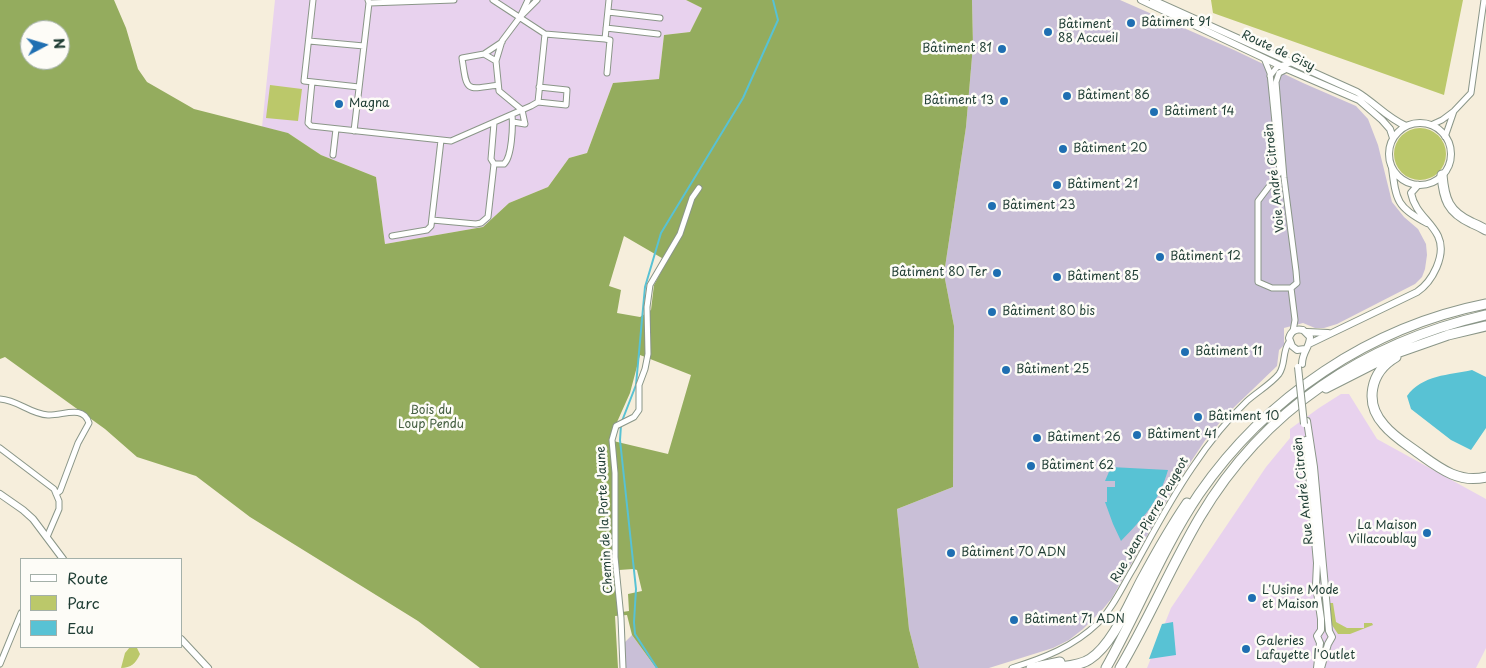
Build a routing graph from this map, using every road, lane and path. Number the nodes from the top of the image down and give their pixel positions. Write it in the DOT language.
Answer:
graph roads {
  1 [pos="313,0"];
  2 [pos="454,0"];
  3 [pos="494,0"];
  4 [pos="528,0"];
  5 [pos="537,0"];
  6 [pos="609,0"];
  7 [pos="1141,0"];
  8 [pos="1154,0"];
  9 [pos="1484,0"];
  10 [pos="369,1"];
  11 [pos="608,12"];
  12 [pos="520,17"];
  13 [pos="660,18"];
  14 [pos="606,28"];
  15 [pos="545,34"];
  16 [pos="658,34"];
  17 [pos="605,39"];
  18 [pos="309,40"];
  19 [pos="502,41"];
  20 [pos="364,46"];
  21 [pos="484,54"];
  22 [pos="1264,58"];
  23 [pos="496,61"];
  24 [pos="1280,65"];
  25 [pos="1289,66"];
  26 [pos="607,73"];
  27 [pos="1270,76"];
  28 [pos="312,82"];
  29 [pos="498,85"];
  30 [pos="360,87"];
  31 [pos="539,87"];
  32 [pos="538,102"];
  33 [pos="522,110"];
  34 [pos="1454,111"];
  35 [pos="512,115"];
  36 [pos="513,122"];
  37 [pos="494,123"];
  38 [pos="1431,125"];
  39 [pos="1406,126"];
  40 [pos="336,128"];
  41 [pos="354,131"];
  42 [pos="1445,137"];
  43 [pos="1393,138"];
  44 [pos="441,140"];
  45 [pos="332,155"];
  46 [pos="494,164"];
  47 [pos="1392,167"];
  48 [pos="1442,175"];
  49 [pos="1418,184"];
  50 [pos="699,188"];
  51 [pos="432,220"];
  52 [pos="1428,224"];
  53 [pos="1486,230"];
  54 [pos="392,236"];
  55 [pos="1291,288"];
  56 [pos="1486,304"];
  57 [pos="1486,315"];
  58 [pos="1486,326"];
  59 [pos="1293,331"];
  60 [pos="1307,332"];
  61 [pos="1329,333"];
  62 [pos="1289,342"];
  63 [pos="1425,343"];
  64 [pos="1307,346"];
  65 [pos="1296,349"];
  66 [pos="1284,357"];
  67 [pos="1300,366"];
  68 [pos="0,398"];
  69 [pos="1306,423"];
  70 [pos="0,448"];
  71 [pos="1227,458"];
  72 [pos="1486,477"];
  73 [pos="0,494"];
  74 [pos="56,494"];
  75 [pos="1201,515"];
  76 [pos="47,537"];
  77 [pos="61,557"];
  78 [pos="20,615"];
  79 [pos="1321,630"];
  80 [pos="1329,631"];
  81 [pos="1109,638"];
  82 [pos="182,640"];
  83 [pos="1324,643"];
  84 [pos="0,664"];
  85 [pos="208,668"];
  86 [pos="623,668"];
  87 [pos="1012,668"];
  88 [pos="1031,668"];
  89 [pos="1053,668"];
  90 [pos="1106,668"];
  91 [pos="1120,668"];
  92 [pos="1317,668"];
  93 [pos="1321,668"];
  1 -- 18 [label="street"];
  2 -- 10 [label="street"];
  3 -- 12 [label="street"];
  4 -- 12 [label="street"];
  5 -- 12 [label="street"];
  6 -- 11 [label="street"];
  7 -- 22 [label="street, Route de Gisy"];
  8 -- 25 [label="street, Route de Gisy"];
  9 -- 34 [label="street"];
  10 -- 20 [label="street"];
  11 -- 13 [label="street"];
  11 -- 14 [label="street"];
  12 -- 15 [label="street"];
  12 -- 19 [label="street"];
  14 -- 16 [label="street"];
  14 -- 17 [label="street"];
  15 -- 17 [label="street"];
  15 -- 31 [label="street"];
  17 -- 26 [label="street"];
  18 -- 20 [label="street"];
  18 -- 28 [label="street"];
  19 -- 21 [label="street"];
  19 -- 23 [label="street"];
  20 -- 30 [label="street"];
  21 -- 23 [label="street"];
  21 -- 29 [label="street"];
  22 -- 24 [label="street, Route de Gisy"];
  22 -- 27 [label="street"];
  23 -- 29 [label="street"];
  24 -- 25 [label="street, Route de Gisy"];
  24 -- 27 [label="street"];
  25 -- 39 [label="street, Route de Gisy"];
  25 -- 43 [label="street, Route de Gisy"];
  25 -- 55 [label="street, Voie André Citroën"];
  27 -- 55 [label="street"];
  28 -- 30 [label="street"];
  28 -- 40 [label="street"];
  29 -- 33 [label="street"];
  30 -- 41 [label="street"];
  31 -- 32 [label="street"];
  31 -- 32 [label="street"];
  32 -- 33 [label="street"];
  33 -- 35 [label="street"];
  33 -- 36 [label="street"];
  34 -- 38 [label="street"];
  34 -- 42 [label="street"];
  35 -- 36 [label="street"];
  35 -- 37 [label="street"];
  36 -- 46 [label="street"];
  37 -- 44 [label="street"];
  37 -- 46 [label="street"];
  38 -- 39 [label="street"];
  38 -- 42 [label="street"];
  39 -- 43 [label="street"];
  40 -- 41 [label="street"];
  40 -- 45 [label="street"];
  41 -- 44 [label="street"];
  42 -- 48 [label="street"];
  43 -- 47 [label="street"];
  44 -- 51 [label="street"];
  46 -- 51 [label="street"];
  47 -- 49 [label="street"];
  47 -- 52 [label="street"];
  48 -- 49 [label="street"];
  48 -- 53 [label="highway"];
  49 -- 52 [label="street"];
  50 -- 86 [label="street, Chemin de la Porte Jaune"];
  51 -- 54 [label="street"];
  52 -- 61 [label="street"];
  55 -- 59 [label="street, Voie André Citroën"];
  56 -- 71 [label="highway"];
  57 -- 75 [label="highway"];
  58 -- 63 [label="highway"];
  59 -- 60 [label="street"];
  59 -- 62 [label="street"];
  60 -- 61 [label="street"];
  60 -- 64 [label="street, Rue André Citroën"];
  61 -- 64 [label="street"];
  62 -- 65 [label="street"];
  62 -- 66 [label="street, Rue Jean-Pierre Peugeot"];
  63 -- 72 [label="highway"];
  63 -- 75 [label="highway"];
  64 -- 65 [label="street"];
  64 -- 67 [label="street, Rue André Citroën"];
  65 -- 66 [label="street, Rue Jean-Pierre Peugeot"];
  65 -- 67 [label="street, Rue André Citroën"];
  66 -- 87 [label="street, Rue Jean-Pierre Peugeot"];
  67 -- 69 [label="street, Rue André Citroën, bridge"];
  68 -- 74 [label="street"];
  69 -- 79 [label="street, Rue André Citroën"];
  69 -- 80 [label="street, Rue André Citroën"];
  70 -- 74 [label="street"];
  71 -- 81 [label="highway"];
  71 -- 90 [label="highway"];
  73 -- 76 [label="street"];
  74 -- 76 [label="street"];
  75 -- 91 [label="highway"];
  76 -- 77 [label="street"];
  78 -- 84 [label="street"];
  79 -- 80 [label="street"];
  79 -- 83 [label="street, Rue André Citroën"];
  80 -- 83 [label="street, Rue André Citroën"];
  81 -- 88 [label="highway"];
  81 -- 89 [label="highway"];
  82 -- 85 [label="street"];
  83 -- 92 [label="street"];
  83 -- 93 [label="street"];
}
